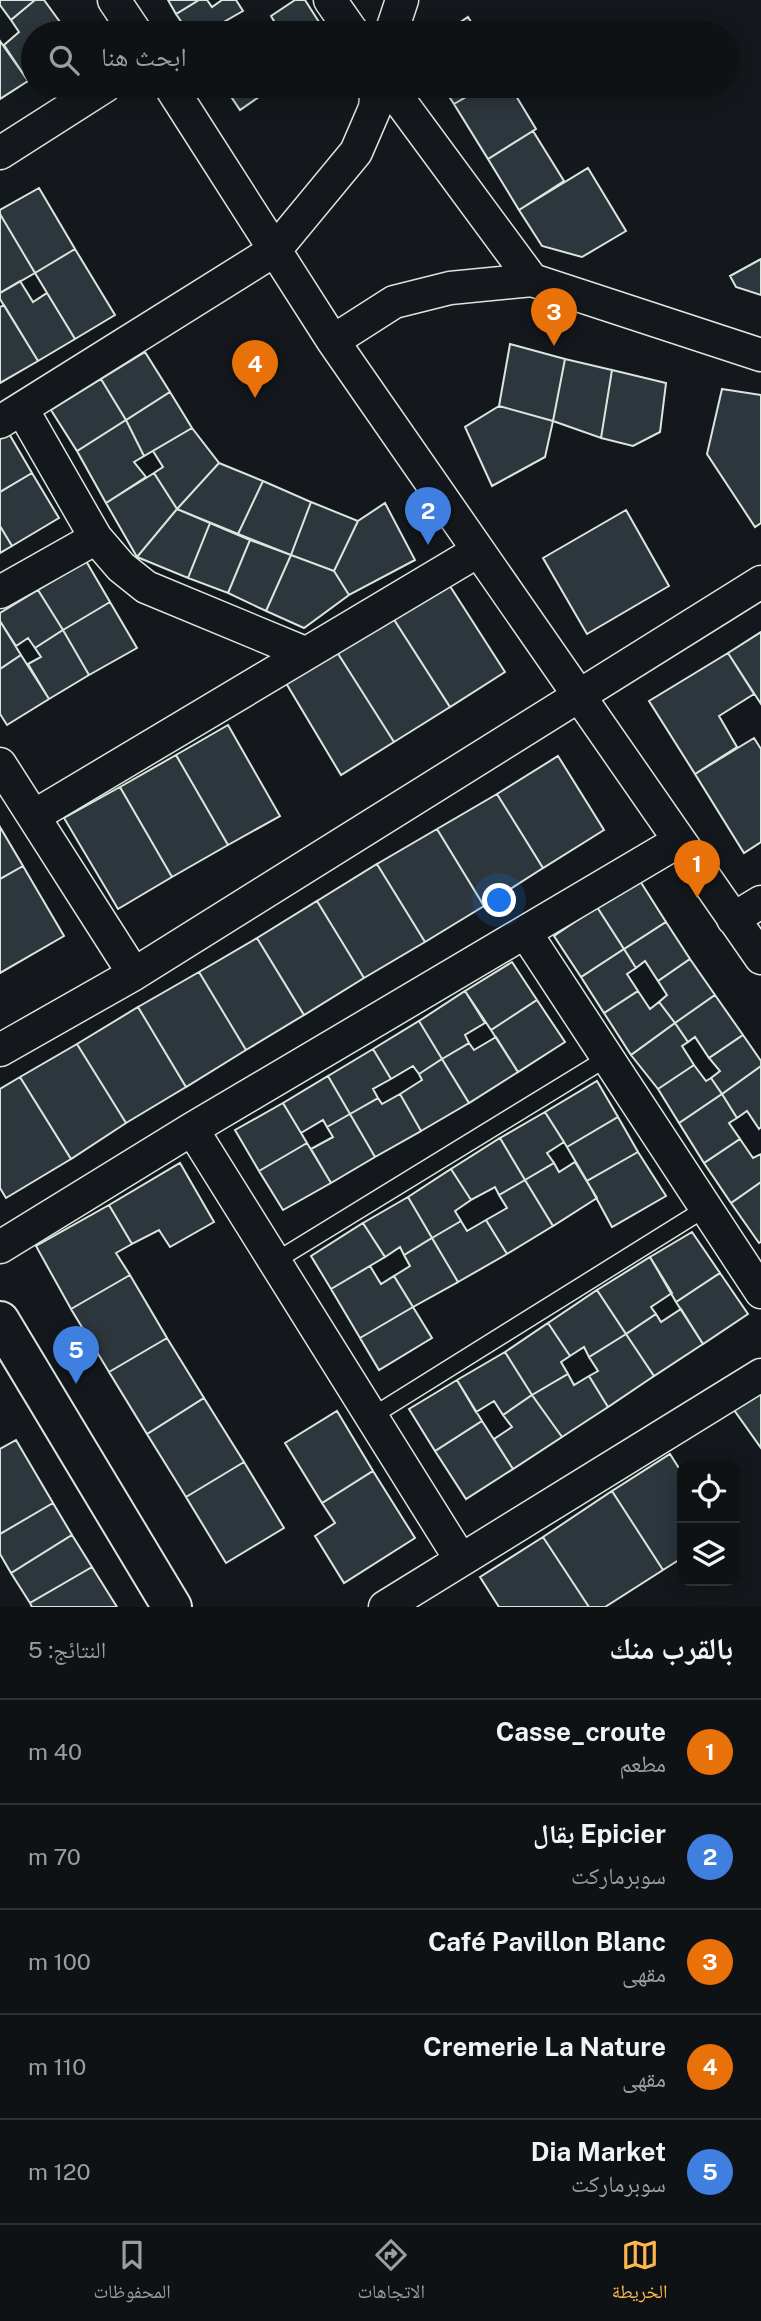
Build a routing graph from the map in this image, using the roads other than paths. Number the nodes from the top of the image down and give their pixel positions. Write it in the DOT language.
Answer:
graph roads {
  1 [pos="114,0"];
  2 [pos="331,0"];
  3 [pos="402,0"];
  4 [pos="128,21"];
  5 [pos="345,21"];
  6 [pos="395,21"];
  7 [pos="86,98"];
  8 [pos="178,98"];
  9 [pos="376,98"];
  10 [pos="398,98"];
  11 [pos="0,153"];
  12 [pos="275,250"];
  13 [pos="532,280"];
  14 [pos="333,341"];
  15 [pos="761,355"];
  16 [pos="11,416"];
  17 [pos="96,538"];
  18 [pos="478,551"];
  19 [pos="761,582"];
  20 [pos="0,592"];
  21 [pos="305,653"];
  22 [pos="579,696"];
  23 [pos="0,765"];
  24 [pos="34,816"];
  25 [pos="679,841"];
  26 [pos="761,902"];
  27 [pos="733,919"];
  28 [pos="525,932"];
  29 [pos="761,958"];
  30 [pos="134,974"];
  31 [pos="0,1050"];
  32 [pos="607,1058"];
  33 [pos="192,1129"];
  34 [pos="706,1208"];
  35 [pos="0,1247"];
  36 [pos="274,1262"];
  37 [pos="761,1292"];
  38 [pos="0,1321"];
  39 [pos="761,1375"];
  40 [pos="371,1417"];
  41 [pos="461,1560"];
  42 [pos="172,1607"];
  43 [pos="385,1607"];
  1 -- 4 [label="street"];
  2 -- 5 [label="street"];
  3 -- 6 [label="street"];
  7 -- 11 [label="street"];
  8 -- 12 [label="street"];
  9 -- 12 [label="street"];
  10 -- 13 [label="street"];
  12 -- 14 [label="street"];
  12 -- 16 [label="street"];
  13 -- 14 [label="street"];
  13 -- 15 [label="street"];
  14 -- 18 [label="street"];
  16 -- 17 [label="street"];
  17 -- 20 [label="street"];
  17 -- 21 [label="street"];
  18 -- 21 [label="street"];
  18 -- 22 [label="street"];
  19 -- 22 [label="street"];
  21 -- 24 [label="street"];
  22 -- 25 [label="street"];
  22 -- 30 [label="street"];
  23 -- 24 [label="street"];
  24 -- 30 [label="street"];
  25 -- 27 [label="street"];
  25 -- 28 [label="street"];
  26 -- 27 [label="street"];
  27 -- 29 [label="street"];
  28 -- 32 [label="street"];
  28 -- 33 [label="street"];
  30 -- 31 [label="street"];
  32 -- 34 [label="street"];
  32 -- 36 [label="lane"];
  33 -- 35 [label="street"];
  33 -- 36 [label="street"];
  34 -- 37 [label="street"];
  34 -- 40 [label="lane"];
  36 -- 40 [label="street"];
  38 -- 42 [label="street"];
  39 -- 41 [label="street"];
  40 -- 41 [label="street"];
  41 -- 43 [label="street"];
}
